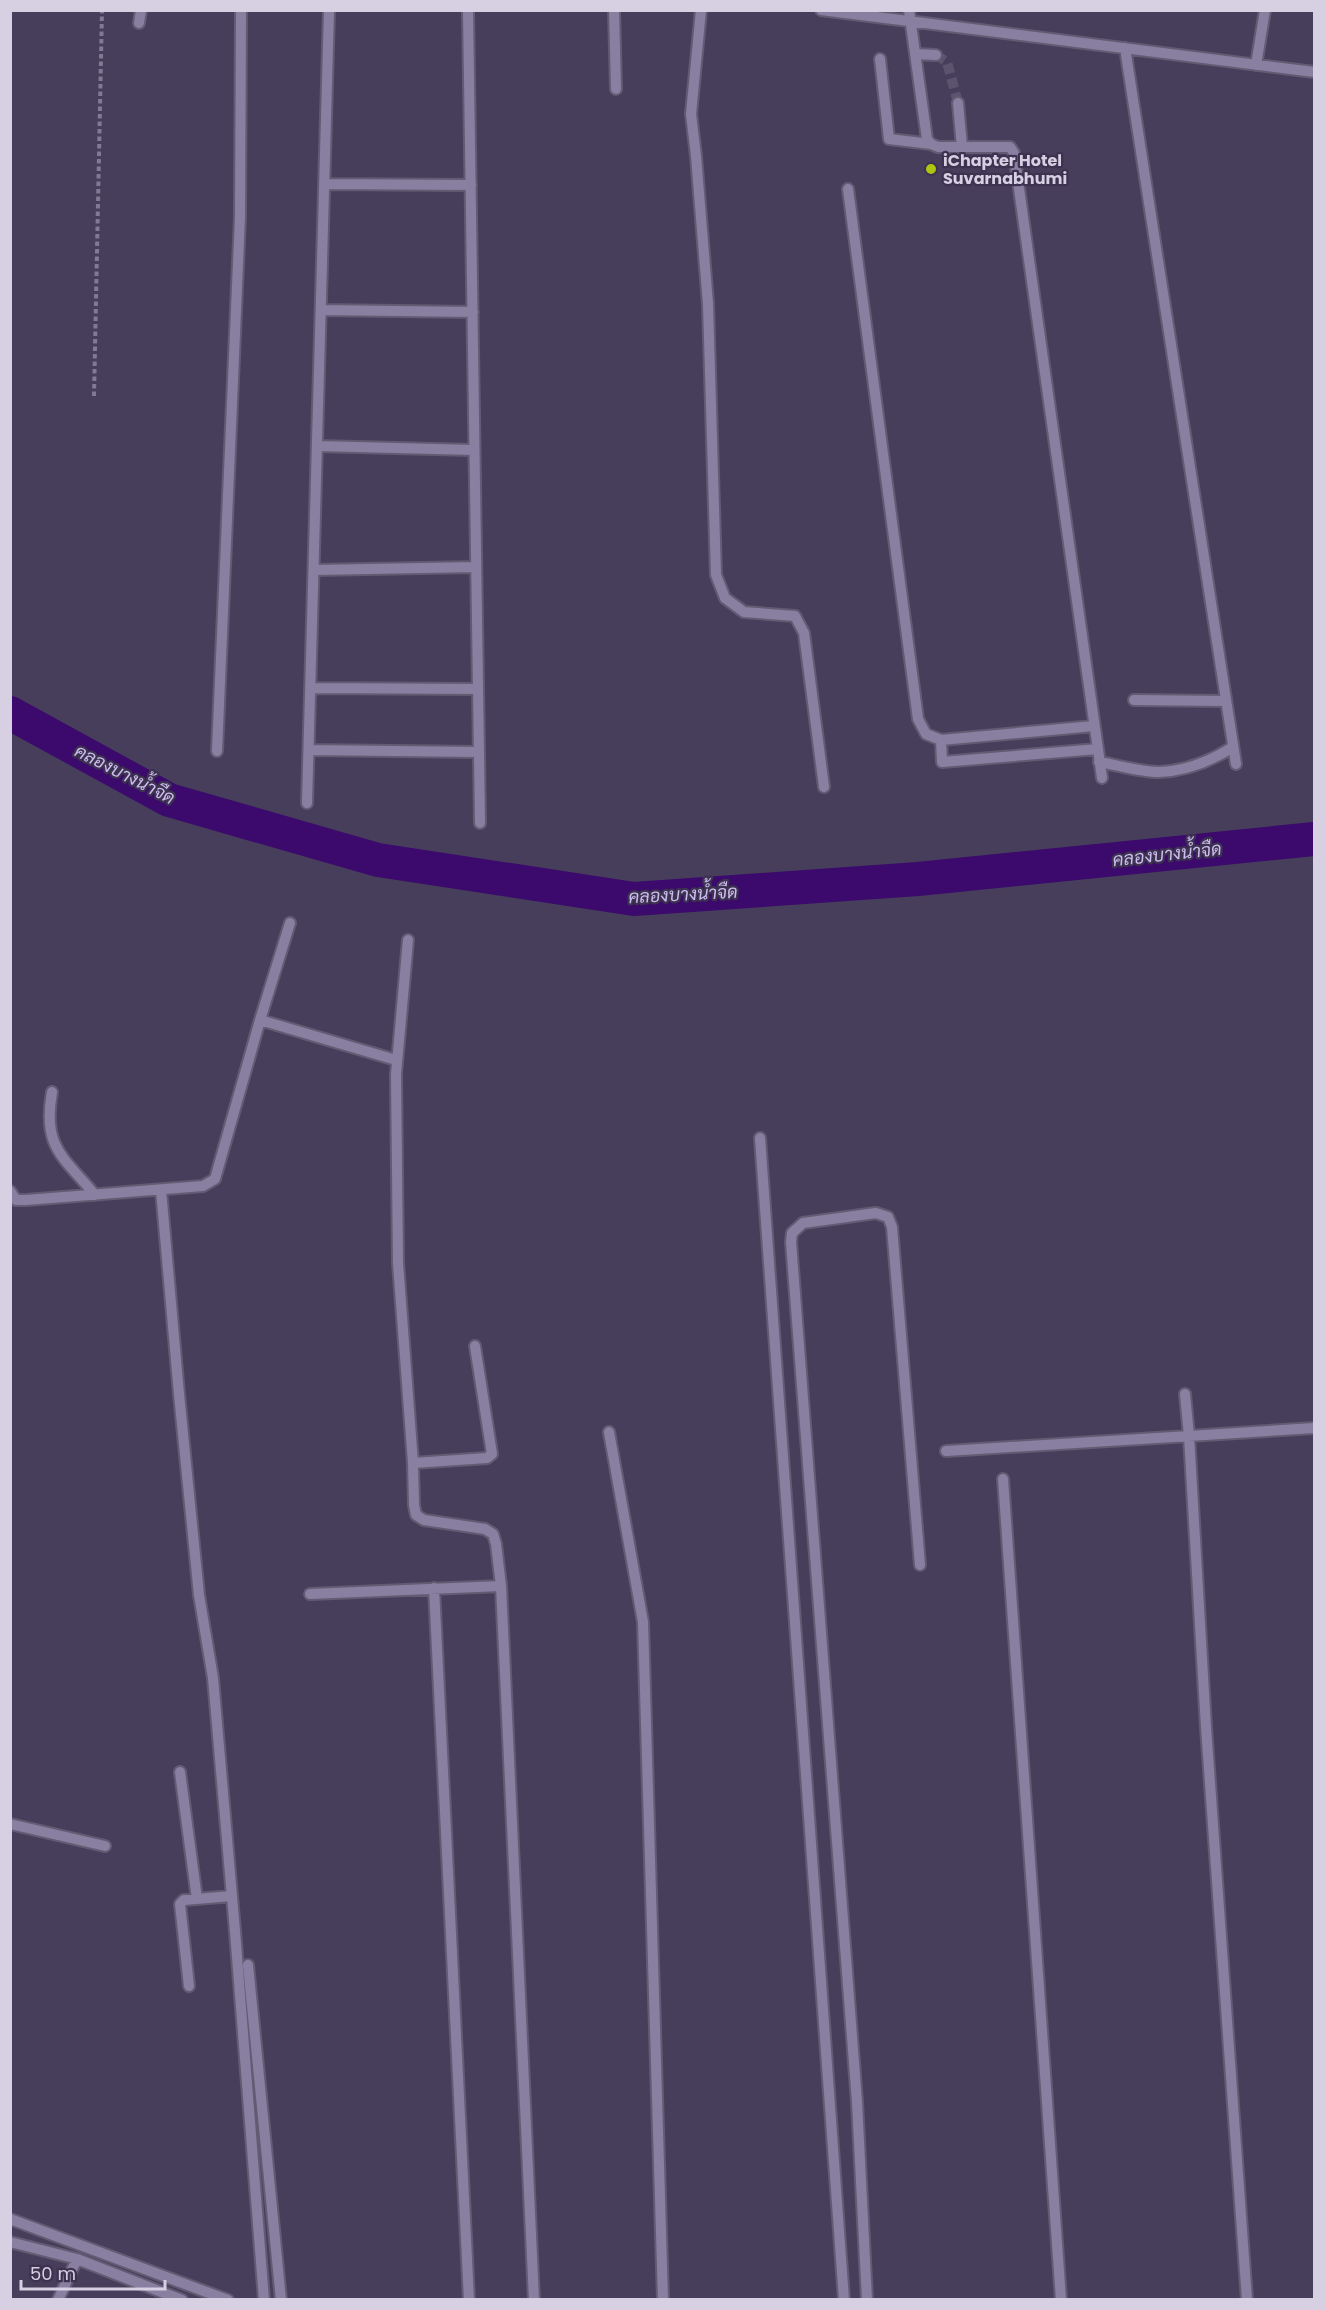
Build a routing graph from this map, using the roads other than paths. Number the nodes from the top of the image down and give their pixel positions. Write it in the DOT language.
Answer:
graph roads {
  1 [pos="141,10"];
  2 [pos="241,10"];
  3 [pos="329,10"];
  4 [pos="468,10"];
  5 [pos="614,10"];
  6 [pos="700,10"];
  7 [pos="821,10"];
  8 [pos="1265,10"];
  9 [pos="910,16"];
  10 [pos="139,23"];
  11 [pos="1125,48"];
  12 [pos="916,54"];
  13 [pos="936,56"];
  14 [pos="880,59"];
  15 [pos="1256,65"];
  16 [pos="1314,72"];
  17 [pos="616,88"];
  18 [pos="958,103"];
  19 [pos="931,144"];
  20 [pos="962,147"];
  21 [pos="324,184"];
  22 [pos="471,185"];
  23 [pos="848,189"];
  24 [pos="321,310"];
  25 [pos="472,312"];
  26 [pos="317,446"];
  27 [pos="474,450"];
  28 [pos="476,567"];
  29 [pos="314,570"];
  30 [pos="311,688"];
  31 [pos="478,689"];
  32 [pos="1134,700"];
  33 [pos="1226,701"];
  34 [pos="1094,726"];
  35 [pos="941,740"];
  36 [pos="1233,747"];
  37 [pos="1098,749"];
  38 [pos="309,750"];
  39 [pos="217,752"];
  40 [pos="479,752"];
  41 [pos="1100,762"];
  42 [pos="1236,764"];
  43 [pos="1102,778"];
  44 [pos="824,787"];
  45 [pos="307,803"];
  46 [pos="480,823"];
  47 [pos="290,923"];
  48 [pos="408,940"];
  49 [pos="260,1020"];
  50 [pos="396,1060"];
  51 [pos="52,1092"];
  52 [pos="760,1138"];
  53 [pos="161,1190"];
  54 [pos="10,1191"];
  55 [pos="95,1195"];
  56 [pos="475,1346"];
  57 [pos="1185,1394"];
  58 [pos="1314,1428"];
  59 [pos="609,1432"];
  60 [pos="1189,1436"];
  61 [pos="946,1451"];
  62 [pos="412,1463"];
  63 [pos="1003,1479"];
  64 [pos="920,1565"];
  65 [pos="501,1586"];
  66 [pos="434,1588"];
  67 [pos="310,1594"];
  68 [pos="180,1772"];
  69 [pos="10,1824"];
  70 [pos="105,1846"];
  71 [pos="232,1896"];
  72 [pos="197,1899"];
  73 [pos="248,1965"];
  74 [pos="189,1986"];
  75 [pos="10,2219"];
  76 [pos="10,2242"];
  77 [pos="77,2259"];
  78 [pos="58,2300"];
  79 [pos="182,2300"];
  80 [pos="228,2300"];
  81 [pos="264,2300"];
  82 [pos="281,2300"];
  83 [pos="469,2300"];
  84 [pos="534,2300"];
  85 [pos="663,2300"];
  86 [pos="844,2300"];
  87 [pos="867,2300"];
  88 [pos="1061,2300"];
  89 [pos="1247,2300"];
  1 -- 10 [label="street"];
  2 -- 39 [label="street"];
  3 -- 21 [label="street"];
  4 -- 22 [label="street"];
  5 -- 17 [label="street"];
  6 -- 44 [label="street"];
  7 -- 9 [label="street"];
  8 -- 15 [label="street"];
  9 -- 11 [label="street"];
  9 -- 12 [label="street"];
  11 -- 15 [label="street"];
  11 -- 33 [label="street"];
  12 -- 13 [label="street"];
  12 -- 19 [label="street"];
  14 -- 19 [label="street"];
  15 -- 16 [label="street"];
  18 -- 20 [label="street"];
  19 -- 20 [label="street"];
  20 -- 34 [label="street"];
  21 -- 22 [label="street"];
  21 -- 24 [label="street"];
  22 -- 25 [label="street"];
  23 -- 35 [label="street"];
  24 -- 25 [label="street"];
  24 -- 26 [label="street"];
  25 -- 27 [label="street"];
  26 -- 27 [label="street"];
  26 -- 29 [label="street"];
  27 -- 28 [label="street"];
  28 -- 29 [label="street"];
  28 -- 31 [label="street"];
  29 -- 30 [label="street"];
  30 -- 31 [label="street"];
  30 -- 38 [label="street"];
  31 -- 40 [label="street"];
  32 -- 33 [label="street"];
  33 -- 36 [label="street"];
  34 -- 35 [label="street"];
  34 -- 37 [label="street"];
  35 -- 37 [label="street"];
  36 -- 41 [label="street"];
  36 -- 42 [label="street"];
  37 -- 41 [label="street"];
  38 -- 40 [label="street"];
  38 -- 45 [label="street"];
  40 -- 46 [label="street"];
  41 -- 43 [label="street"];
  47 -- 49 [label="street"];
  48 -- 50 [label="street"];
  49 -- 50 [label="street"];
  49 -- 53 [label="street"];
  50 -- 62 [label="street"];
  51 -- 55 [label="street"];
  52 -- 86 [label="street"];
  53 -- 55 [label="street"];
  53 -- 71 [label="street"];
  54 -- 55 [label="street"];
  56 -- 62 [label="street"];
  57 -- 60 [label="street"];
  58 -- 60 [label="street"];
  59 -- 85 [label="street"];
  60 -- 61 [label="street"];
  60 -- 89 [label="street"];
  62 -- 65 [label="street"];
  63 -- 88 [label="street"];
  64 -- 87 [label="street"];
  65 -- 66 [label="street"];
  65 -- 84 [label="street"];
  66 -- 67 [label="street"];
  66 -- 83 [label="street"];
  68 -- 72 [label="street"];
  69 -- 70 [label="street"];
  71 -- 72 [label="street"];
  71 -- 81 [label="street"];
  72 -- 74 [label="street"];
  73 -- 82 [label="street"];
  75 -- 80 [label="street"];
  76 -- 77 [label="street"];
  77 -- 78 [label="street"];
  77 -- 79 [label="street"];
}
